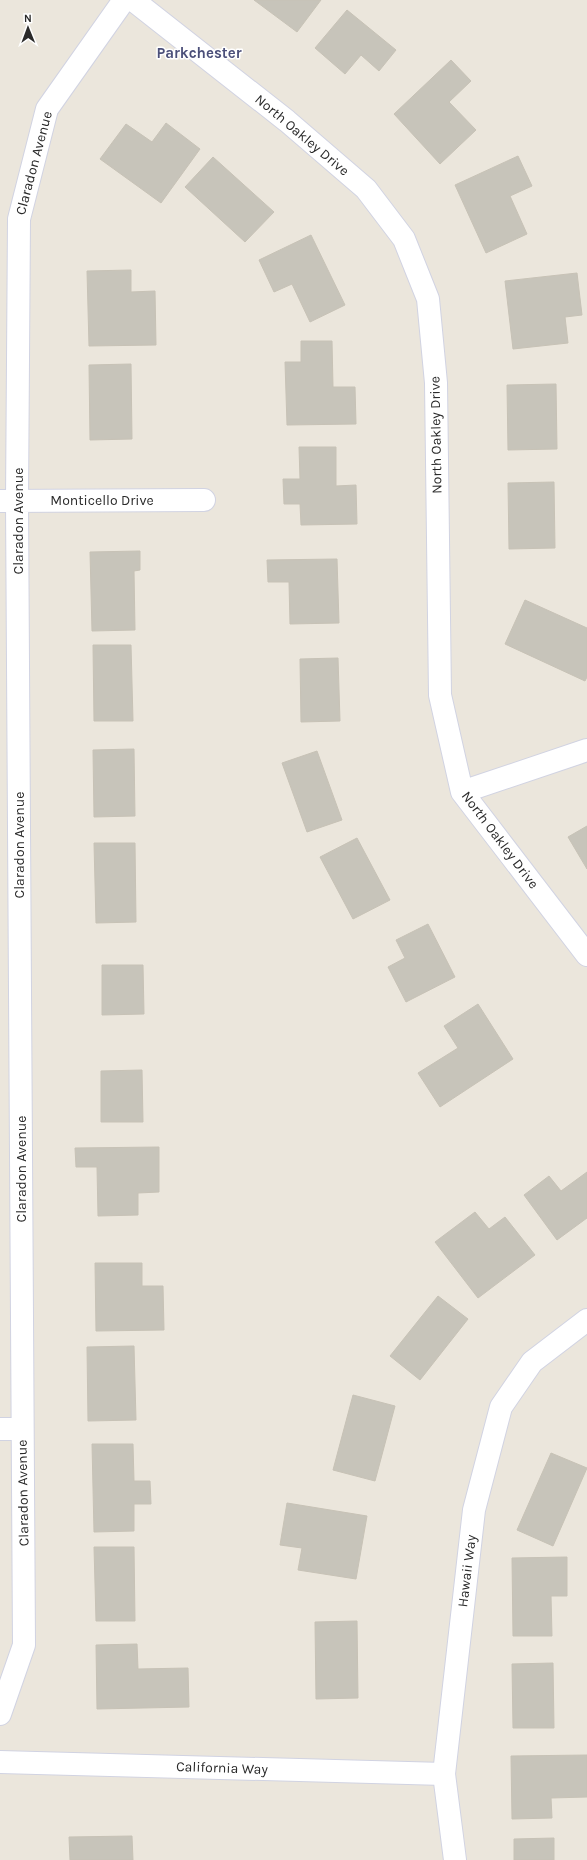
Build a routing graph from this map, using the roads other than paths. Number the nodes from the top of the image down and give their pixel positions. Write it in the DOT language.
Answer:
graph roads {
  1 [pos="124,0"];
  2 [pos="133,0"];
  3 [pos="204,500"];
  4 [pos="9,501"];
  5 [pos="587,750"];
  6 [pos="462,792"];
  7 [pos="587,955"];
  8 [pos="587,1320"];
  9 [pos="0,1429"];
  10 [pos="22,1429"];
  11 [pos="0,1714"];
  12 [pos="0,1762"];
  13 [pos="444,1774"];
  14 [pos="455,1860"];
  1 -- 4 [label="street, Claradon Avenue"];
  2 -- 6 [label="street, North Oakley Drive"];
  3 -- 4 [label="street, Monticello Drive"];
  4 -- 10 [label="street, Claradon Avenue"];
  5 -- 6 [label="street"];
  6 -- 7 [label="street, North Oakley Drive"];
  8 -- 13 [label="street, Hawaii Way"];
  9 -- 10 [label="street"];
  10 -- 11 [label="street, Claradon Avenue"];
  12 -- 13 [label="street, California Way"];
  13 -- 14 [label="street, Hawaii Way"];
}
